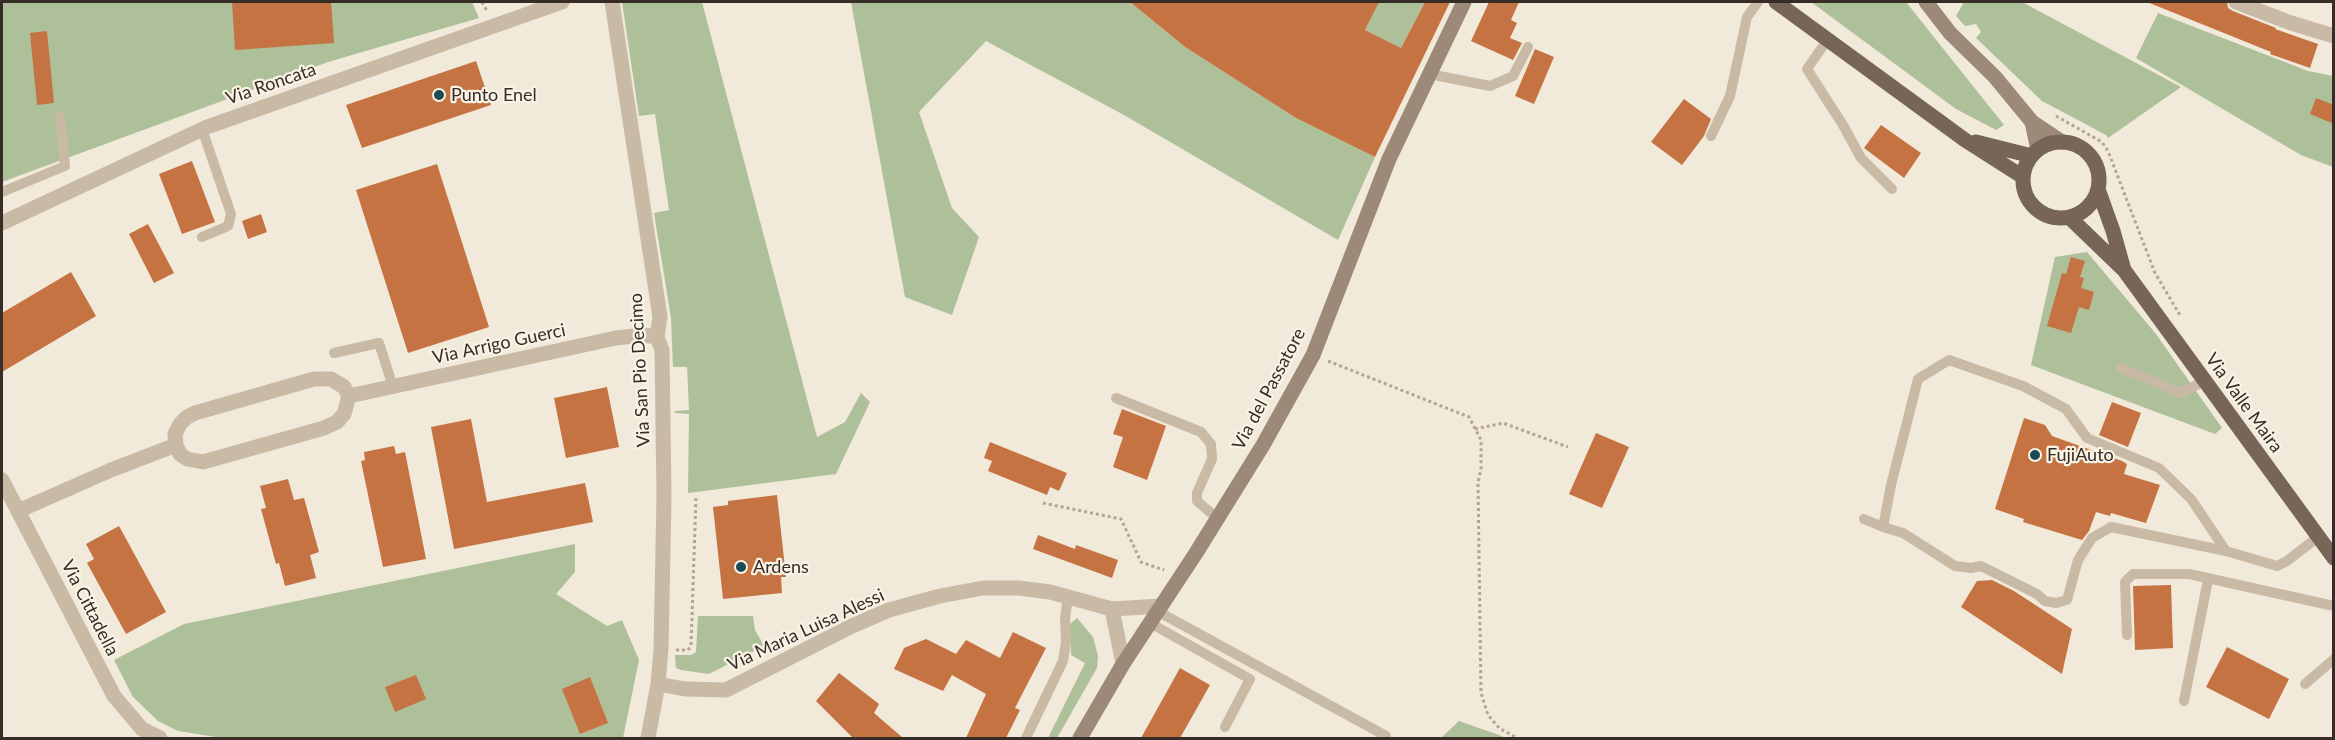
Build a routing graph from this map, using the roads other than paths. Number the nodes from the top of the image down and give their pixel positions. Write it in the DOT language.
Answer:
graph roads {
  1 [pos="562,2"];
  2 [pos="612,2"];
  3 [pos="1464,2"];
  4 [pos="1758,2"];
  5 [pos="1776,2"];
  6 [pos="1926,2"];
  7 [pos="2236,2"];
  8 [pos="2334,36"];
  9 [pos="1828,39"];
  10 [pos="1528,47"];
  11 [pos="1429,74"];
  12 [pos="60,117"];
  13 [pos="2032,122"];
  14 [pos="202,129"];
  15 [pos="1711,136"];
  16 [pos="1965,140"];
  17 [pos="2061,142"];
  18 [pos="2035,153"];
  19 [pos="2023,177"];
  20 [pos="1892,189"];
  21 [pos="2098,189"];
  22 [pos="2,192"];
  23 [pos="2069,218"];
  24 [pos="2,223"];
  25 [pos="201,237"];
  26 [pos="2124,270"];
  27 [pos="657,337"];
  28 [pos="334,353"];
  29 [pos="2121,368"];
  30 [pos="2204,381"];
  31 [pos="393,387"];
  32 [pos="349,396"];
  33 [pos="1116,398"];
  34 [pos="176,445"];
  35 [pos="2,480"];
  36 [pos="18,511"];
  37 [pos="1218,519"];
  38 [pos="1864,519"];
  39 [pos="1883,527"];
  40 [pos="2318,537"];
  41 [pos="2226,551"];
  42 [pos="2334,558"];
  43 [pos="2208,580"];
  44 [pos="1068,597"];
  45 [pos="2334,606"];
  46 [pos="1112,609"];
  47 [pos="1156,613"];
  48 [pos="2127,635"];
  49 [pos="2334,659"];
  50 [pos="1123,664"];
  51 [pos="658,684"];
  52 [pos="2305,684"];
  53 [pos="2184,701"];
  54 [pos="1225,727"];
  55 [pos="160,738"];
  56 [pos="648,738"];
  57 [pos="1026,738"];
  58 [pos="1080,738"];
  59 [pos="1385,738"];
  1 -- 14 [label="street, Via Roncata"];
  2 -- 27 [label="street, Via San Pio Decimo"];
  3 -- 11 [label="street, Via del Passatore"];
  4 -- 15 [label="lane"];
  5 -- 9 [label="main road"];
  6 -- 13 [label="street"];
  7 -- 8 [label="street"];
  9 -- 16 [label="main road"];
  9 -- 20 [label="lane"];
  10 -- 11 [label="lane"];
  11 -- 37 [label="street, Via del Passatore"];
  12 -- 22 [label="lane"];
  13 -- 17 [label="street"];
  13 -- 18 [label="street"];
  14 -- 24 [label="street, Via Roncata"];
  14 -- 25 [label="lane"];
  16 -- 18 [label="main road"];
  16 -- 19 [label="main road"];
  17 -- 18 [label="main road"];
  17 -- 21 [label="main road"];
  18 -- 19 [label="main road"];
  19 -- 23 [label="main road"];
  21 -- 23 [label="main road"];
  21 -- 26 [label="main road, Via Valle Maira"];
  23 -- 26 [label="main road, Via Valle Maira"];
  26 -- 30 [label="main road, Via Valle Maira"];
  27 -- 31 [label="street, Via Arrigo Guerci"];
  27 -- 51 [label="street, Via San Pio Decimo"];
  28 -- 31 [label="lane"];
  29 -- 30 [label="lane"];
  30 -- 40 [label="main road, Via Valle Maira"];
  31 -- 32 [label="street, Via Arrigo Guerci"];
  32 -- 34 [label="street"];
  32 -- 34 [label="street"];
  33 -- 37 [label="lane"];
  34 -- 36 [label="street"];
  35 -- 36 [label="street, Via Cittadella"];
  36 -- 55 [label="street, Via Cittadella"];
  37 -- 47 [label="street, Via del Passatore"];
  38 -- 39 [label="lane"];
  39 -- 41 [label="lane"];
  39 -- 41 [label="lane"];
  40 -- 41 [label="lane"];
  40 -- 42 [label="main road, Via Valle Maira"];
  43 -- 45 [label="lane"];
  43 -- 48 [label="lane"];
  43 -- 53 [label="lane"];
  44 -- 46 [label="street, Via Maria Luisa Alessi"];
  44 -- 51 [label="street, Via Maria Luisa Alessi"];
  44 -- 57 [label="lane"];
  46 -- 47 [label="street, Via Maria Luisa Alessi"];
  46 -- 50 [label="street"];
  47 -- 50 [label="street, Via del Passatore"];
  47 -- 54 [label="lane"];
  47 -- 59 [label="lane"];
  49 -- 52 [label="lane"];
  50 -- 58 [label="street, Via del Passatore"];
  51 -- 56 [label="street, Via San Pio Decimo"];
}
